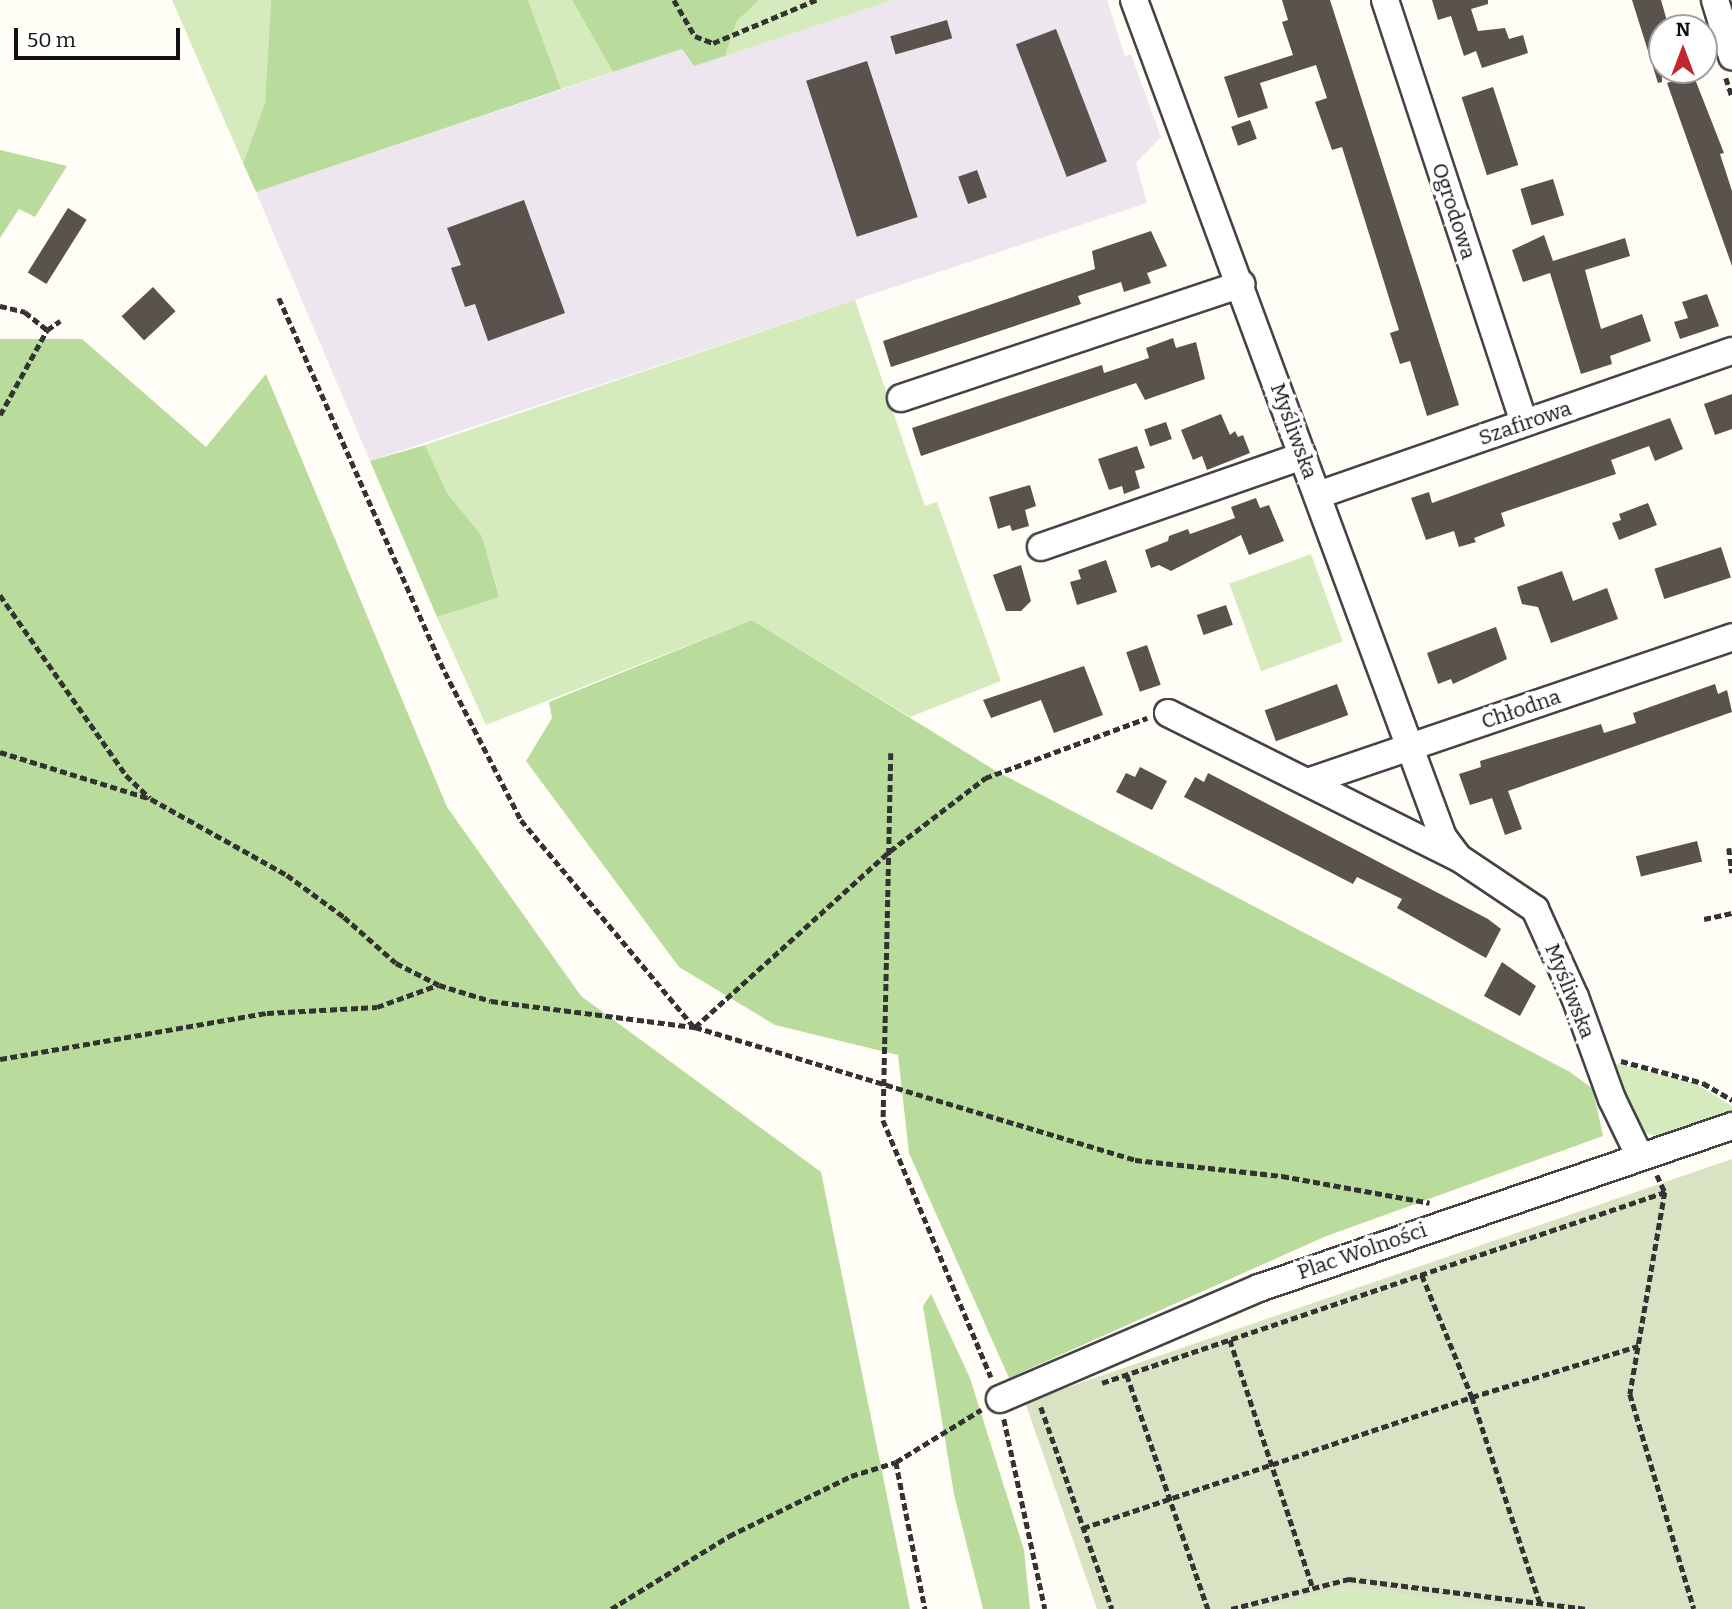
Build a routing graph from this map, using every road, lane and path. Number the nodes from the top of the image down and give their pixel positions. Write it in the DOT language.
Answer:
graph roads {
  1 [pos="674,0"];
  2 [pos="816,0"];
  3 [pos="1133,0"];
  4 [pos="1385,0"];
  5 [pos="1715,0"];
  6 [pos="1732,56"];
  7 [pos="1241,284"];
  8 [pos="279,298"];
  9 [pos="0,306"];
  10 [pos="60,321"];
  11 [pos="47,330"];
  12 [pos="1732,351"];
  13 [pos="901,398"];
  14 [pos="0,415"];
  15 [pos="1524,423"];
  16 [pos="1303,456"];
  17 [pos="1318,495"];
  18 [pos="1041,547"];
  19 [pos="0,595"];
  20 [pos="1732,636"];
  21 [pos="1168,713"];
  22 [pos="1411,747"];
  23 [pos="0,752"];
  24 [pos="891,752"];
  25 [pos="1310,781"];
  26 [pos="150,799"];
  27 [pos="1729,848"];
  28 [pos="890,851"];
  29 [pos="1459,858"];
  30 [pos="1732,873"];
  31 [pos="1732,913"];
  32 [pos="1704,919"];
  33 [pos="439,985"];
  34 [pos="695,1027"];
  35 [pos="1597,1058"];
  36 [pos="0,1059"];
  37 [pos="883,1084"];
  38 [pos="1732,1100"];
  39 [pos="1732,1126"];
  40 [pos="1644,1156"];
  41 [pos="1665,1192"];
  42 [pos="1437,1204"];
  43 [pos="1422,1275"];
  44 [pos="1230,1340"];
  45 [pos="1639,1346"];
  46 [pos="1127,1375"];
  47 [pos="1090,1387"];
  48 [pos="1472,1396"];
  49 [pos="1000,1399"];
  50 [pos="1053,1400"];
  51 [pos="896,1462"];
  52 [pos="1272,1465"];
  53 [pos="1170,1499"];
  54 [pos="1083,1528"];
  55 [pos="1313,1588"];
  56 [pos="1540,1603"];
  57 [pos="611,1609"];
  58 [pos="925,1609"];
  59 [pos="1045,1609"];
  60 [pos="1112,1609"];
  61 [pos="1208,1609"];
  62 [pos="1231,1609"];
  63 [pos="1585,1609"];
  64 [pos="1694,1609"];
  1 -- 2 [label="path"];
  3 -- 7 [label="street, Myśliwska"];
  4 -- 15 [label="street, Ogrodowa"];
  5 -- 6 [label="street"];
  7 -- 13 [label="street"];
  7 -- 16 [label="street, Myśliwska"];
  8 -- 34 [label="path"];
  9 -- 11 [label="path"];
  10 -- 11 [label="path"];
  11 -- 14 [label="path"];
  12 -- 15 [label="street, Szafirowa"];
  15 -- 17 [label="street, Szafirowa"];
  16 -- 17 [label="street, Myśliwska"];
  16 -- 18 [label="street"];
  17 -- 22 [label="street, Myśliwska"];
  19 -- 26 [label="path"];
  20 -- 22 [label="street, Chłodna"];
  21 -- 25 [label="street, Myśliwska"];
  21 -- 28 [label="path"];
  22 -- 25 [label="street, Chłodna"];
  22 -- 29 [label="street, Myśliwska"];
  23 -- 26 [label="path"];
  24 -- 28 [label="path"];
  25 -- 29 [label="street, Myśliwska"];
  26 -- 33 [label="path"];
  27 -- 30 [label="path"];
  28 -- 34 [label="path"];
  28 -- 37 [label="path"];
  29 -- 35 [label="street, Myśliwska"];
  31 -- 32 [label="path"];
  33 -- 34 [label="path"];
  33 -- 36 [label="path"];
  34 -- 37 [label="path"];
  35 -- 38 [label="path"];
  35 -- 40 [label="street, Myśliwska"];
  37 -- 42 [label="path"];
  37 -- 49 [label="path"];
  39 -- 40 [label="street, Plac Wolności"];
  40 -- 41 [label="path"];
  40 -- 49 [label="street, Plac Wolności"];
  41 -- 43 [label="path"];
  41 -- 45 [label="path"];
  43 -- 44 [label="path"];
  43 -- 48 [label="path"];
  44 -- 46 [label="path"];
  44 -- 52 [label="path"];
  45 -- 48 [label="path"];
  45 -- 64 [label="path"];
  46 -- 47 [label="path"];
  46 -- 53 [label="path"];
  48 -- 52 [label="path"];
  48 -- 56 [label="path"];
  49 -- 51 [label="path"];
  49 -- 59 [label="path"];
  50 -- 54 [label="path"];
  51 -- 57 [label="path"];
  51 -- 58 [label="path"];
  52 -- 53 [label="path"];
  52 -- 55 [label="path"];
  53 -- 54 [label="path"];
  53 -- 61 [label="path"];
  54 -- 60 [label="path"];
  55 -- 56 [label="path"];
  55 -- 62 [label="path"];
  56 -- 63 [label="path"];
}
